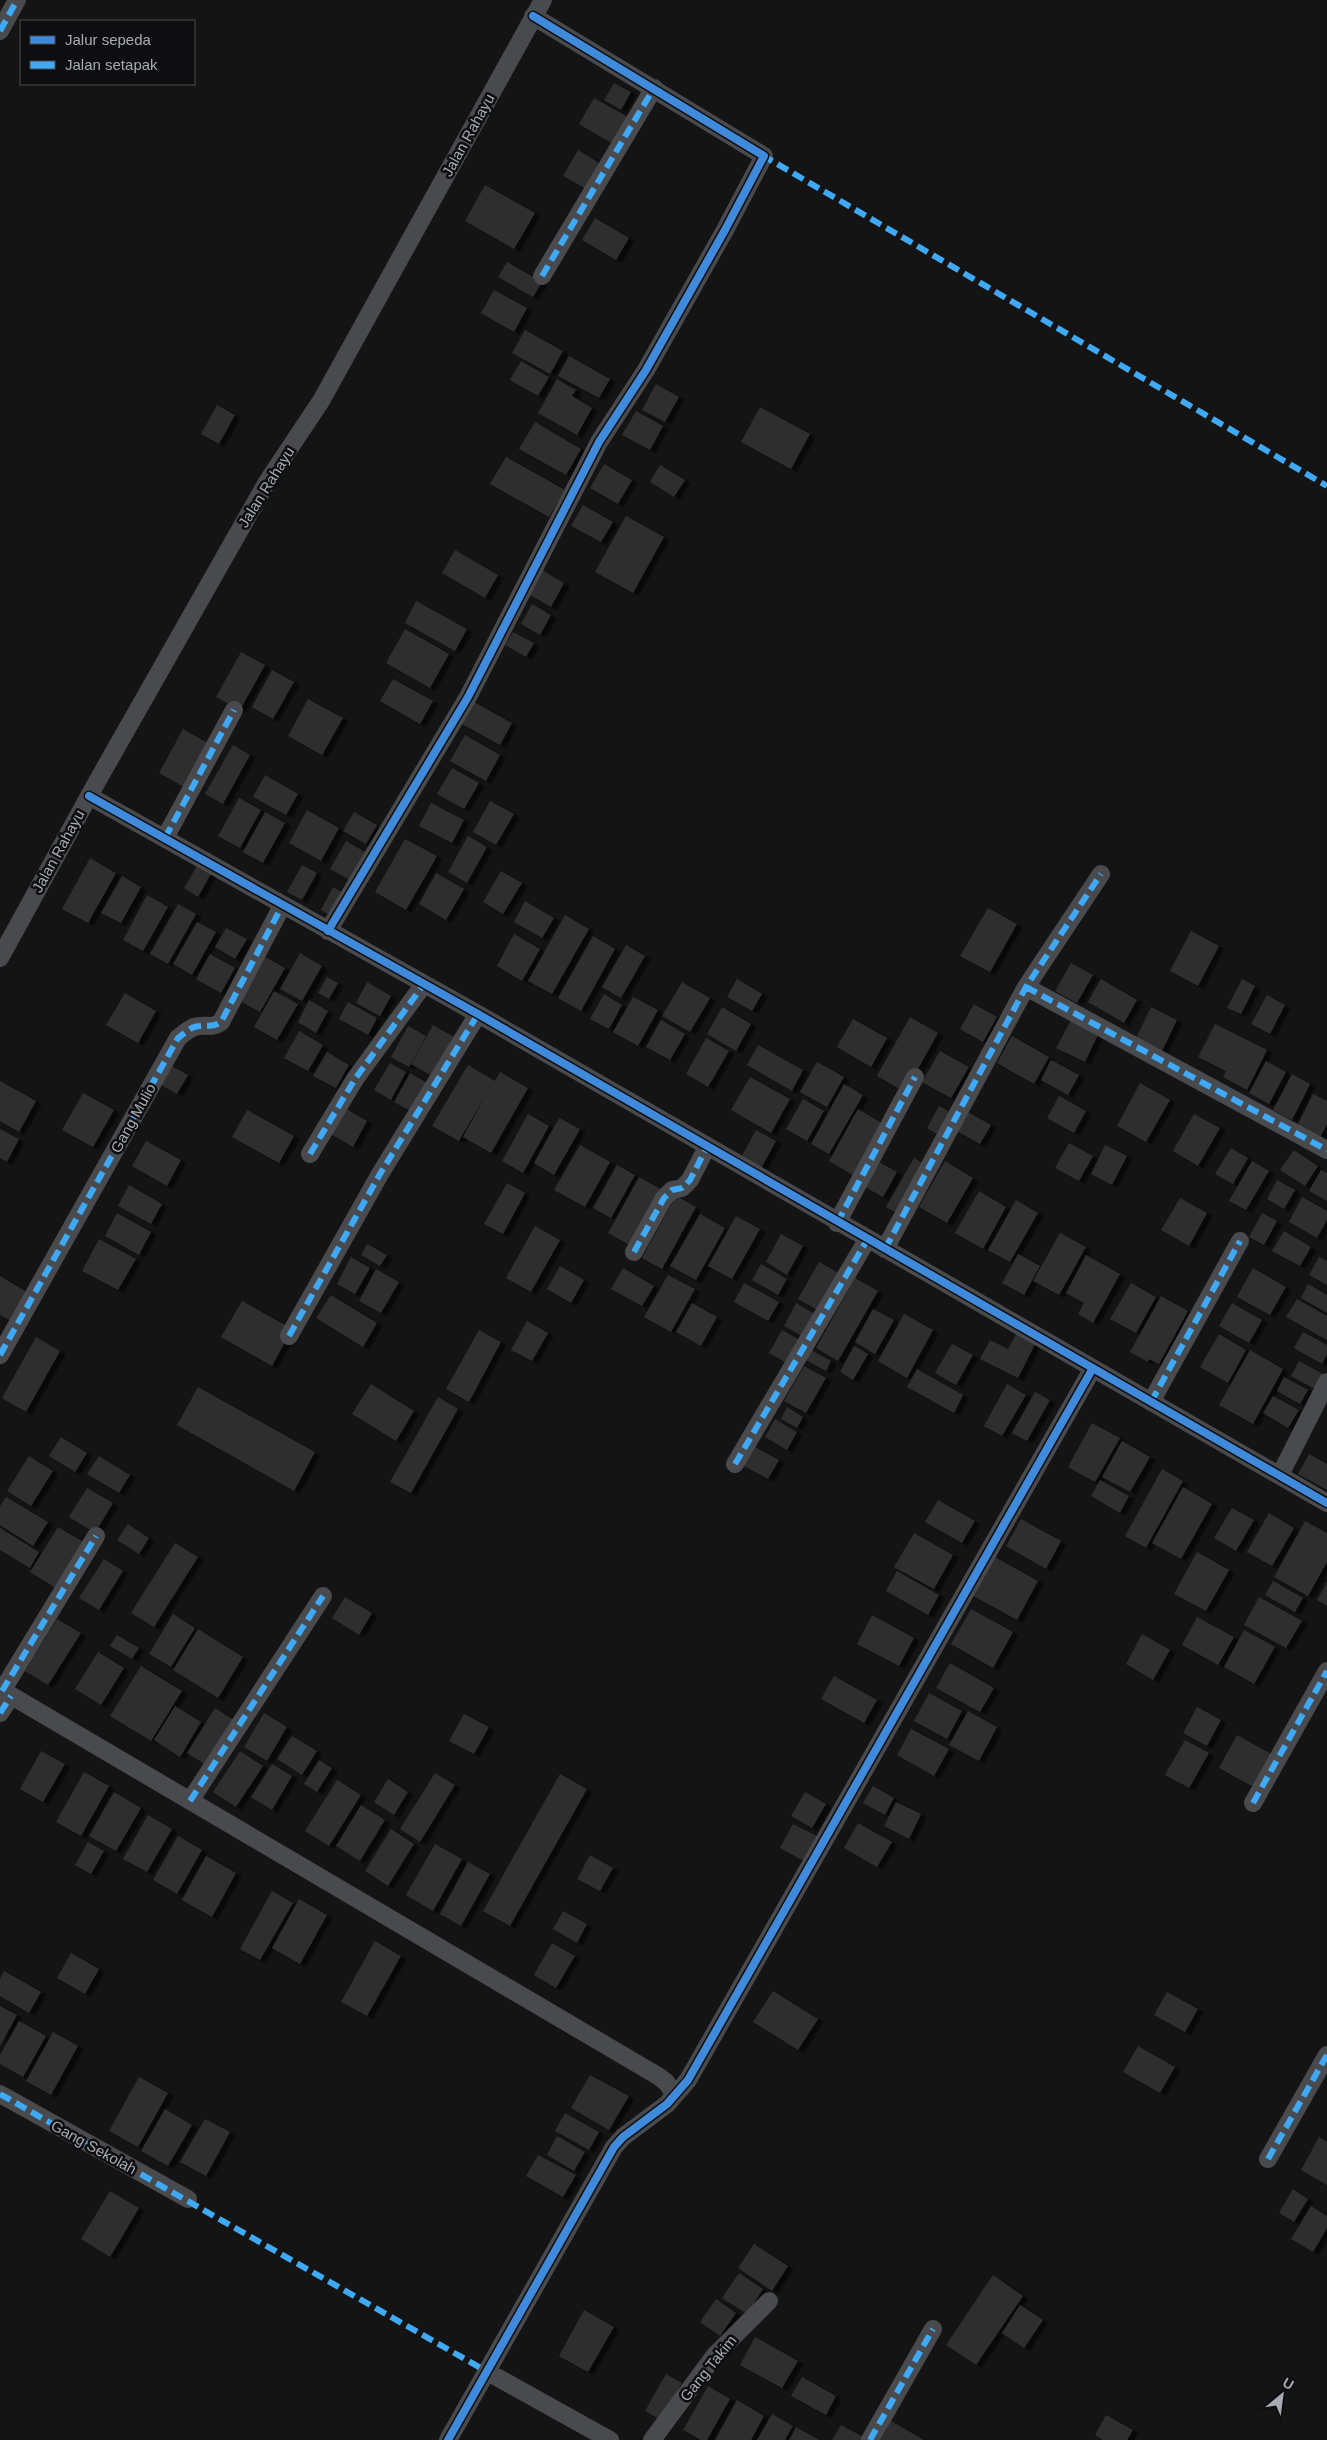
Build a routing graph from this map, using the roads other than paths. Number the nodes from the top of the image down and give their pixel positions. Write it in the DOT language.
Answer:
graph roads {
  1 [pos="17,0"];
  2 [pos="543,0"];
  3 [pos="533,16"];
  4 [pos="0,31"];
  5 [pos="654,88"];
  6 [pos="542,276"];
  7 [pos="234,710"];
  8 [pos="89,796"];
  9 [pos="165,838"];
  10 [pos="1101,874"];
  11 [pos="282,906"];
  12 [pos="328,931"];
  13 [pos="0,958"];
  14 [pos="424,984"];
  15 [pos="1026,988"];
  16 [pos="478,1014"];
  17 [pos="915,1077"];
  18 [pos="707,1147"];
  19 [pos="1327,1150"];
  20 [pos="310,1154"];
  21 [pos="837,1222"];
  22 [pos="867,1240"];
  23 [pos="1240,1241"];
  24 [pos="885,1249"];
  25 [pos="634,1252"];
  26 [pos="289,1336"];
  27 [pos="0,1355"];
  28 [pos="1092,1368"];
  29 [pos="1327,1382"];
  30 [pos="1151,1402"];
  31 [pos="735,1464"];
  32 [pos="1280,1475"];
  33 [pos="1327,1503"];
  34 [pos="96,1536"];
  35 [pos="323,1596"];
  36 [pos="1327,1671"];
  37 [pos="4,1692"];
  38 [pos="0,1713"];
  39 [pos="190,1801"];
  40 [pos="1253,1803"];
  41 [pos="1327,2055"];
  42 [pos="0,2094"];
  43 [pos="675,2095"];
  44 [pos="1268,2159"];
  45 [pos="188,2199"];
  46 [pos="769,2300"];
  47 [pos="933,2329"];
  48 [pos="486,2371"];
  49 [pos="448,2440"];
  50 [pos="610,2440"];
  51 [pos="652,2440"];
  52 [pos="870,2440"];
  1 -- 4 [label="street"];
  2 -- 3 [label="street, Jalan Rahayu"];
  3 -- 5 [label="street"];
  3 -- 8 [label="street, Jalan Rahayu"];
  5 -- 6 [label="street"];
  5 -- 12 [label="street"];
  7 -- 9 [label="street"];
  8 -- 9 [label="street"];
  8 -- 13 [label="street, Jalan Rahayu"];
  9 -- 11 [label="street"];
  10 -- 15 [label="street"];
  11 -- 12 [label="street"];
  11 -- 27 [label="street, Gang Mulio"];
  12 -- 14 [label="street"];
  14 -- 16 [label="street"];
  14 -- 20 [label="street"];
  15 -- 19 [label="street"];
  15 -- 24 [label="street"];
  16 -- 18 [label="street"];
  16 -- 26 [label="street"];
  17 -- 21 [label="street"];
  18 -- 21 [label="street"];
  18 -- 25 [label="street"];
  21 -- 22 [label="street"];
  22 -- 24 [label="street"];
  22 -- 31 [label="street"];
  23 -- 30 [label="street"];
  24 -- 28 [label="street"];
  28 -- 30 [label="street"];
  28 -- 43 [label="street"];
  29 -- 32 [label="street"];
  30 -- 32 [label="street"];
  32 -- 33 [label="street"];
  34 -- 37 [label="street"];
  35 -- 39 [label="street"];
  36 -- 40 [label="street"];
  37 -- 38 [label="street"];
  37 -- 39 [label="street"];
  39 -- 43 [label="street"];
  41 -- 44 [label="street"];
  42 -- 45 [label="street, Gang Sekolah"];
  43 -- 48 [label="street"];
  46 -- 51 [label="street, Gang Takim"];
  47 -- 52 [label="street"];
  48 -- 49 [label="street"];
  48 -- 50 [label="street"];
}
